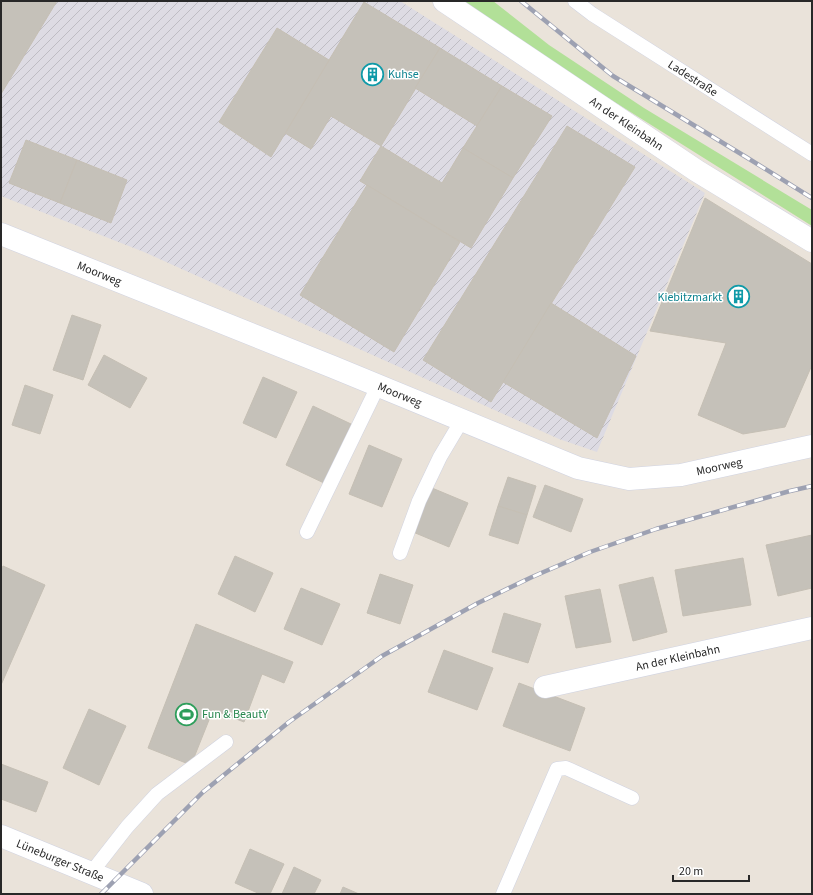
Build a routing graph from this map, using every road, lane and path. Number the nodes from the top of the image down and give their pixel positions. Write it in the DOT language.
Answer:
graph roads {
  1 [pos="444,1"];
  2 [pos="575,1"];
  3 [pos="812,154"];
  4 [pos="1,234"];
  5 [pos="812,241"];
  6 [pos="378,386"];
  7 [pos="462,420"];
  8 [pos="812,446"];
  9 [pos="307,532"];
  10 [pos="400,553"];
  11 [pos="812,628"];
  12 [pos="545,687"];
  13 [pos="226,742"];
  14 [pos="632,798"];
  15 [pos="1,836"];
  16 [pos="91,873"];
  17 [pos="142,894"];
  18 [pos="503,894"];
  1 -- 5 [label="street, An der Kleinbahn"];
  2 -- 3 [label="lane, Ladestraße"];
  4 -- 6 [label="street, Moorweg"];
  6 -- 7 [label="street, Moorweg"];
  6 -- 9 [label="lane"];
  7 -- 8 [label="street, Moorweg"];
  7 -- 10 [label="lane"];
  11 -- 12 [label="street, An der Kleinbahn"];
  13 -- 16 [label="lane"];
  14 -- 18 [label="lane"];
  15 -- 16 [label="street, Lüneburger Straße"];
  16 -- 17 [label="street, Lüneburger Straße"];
}
